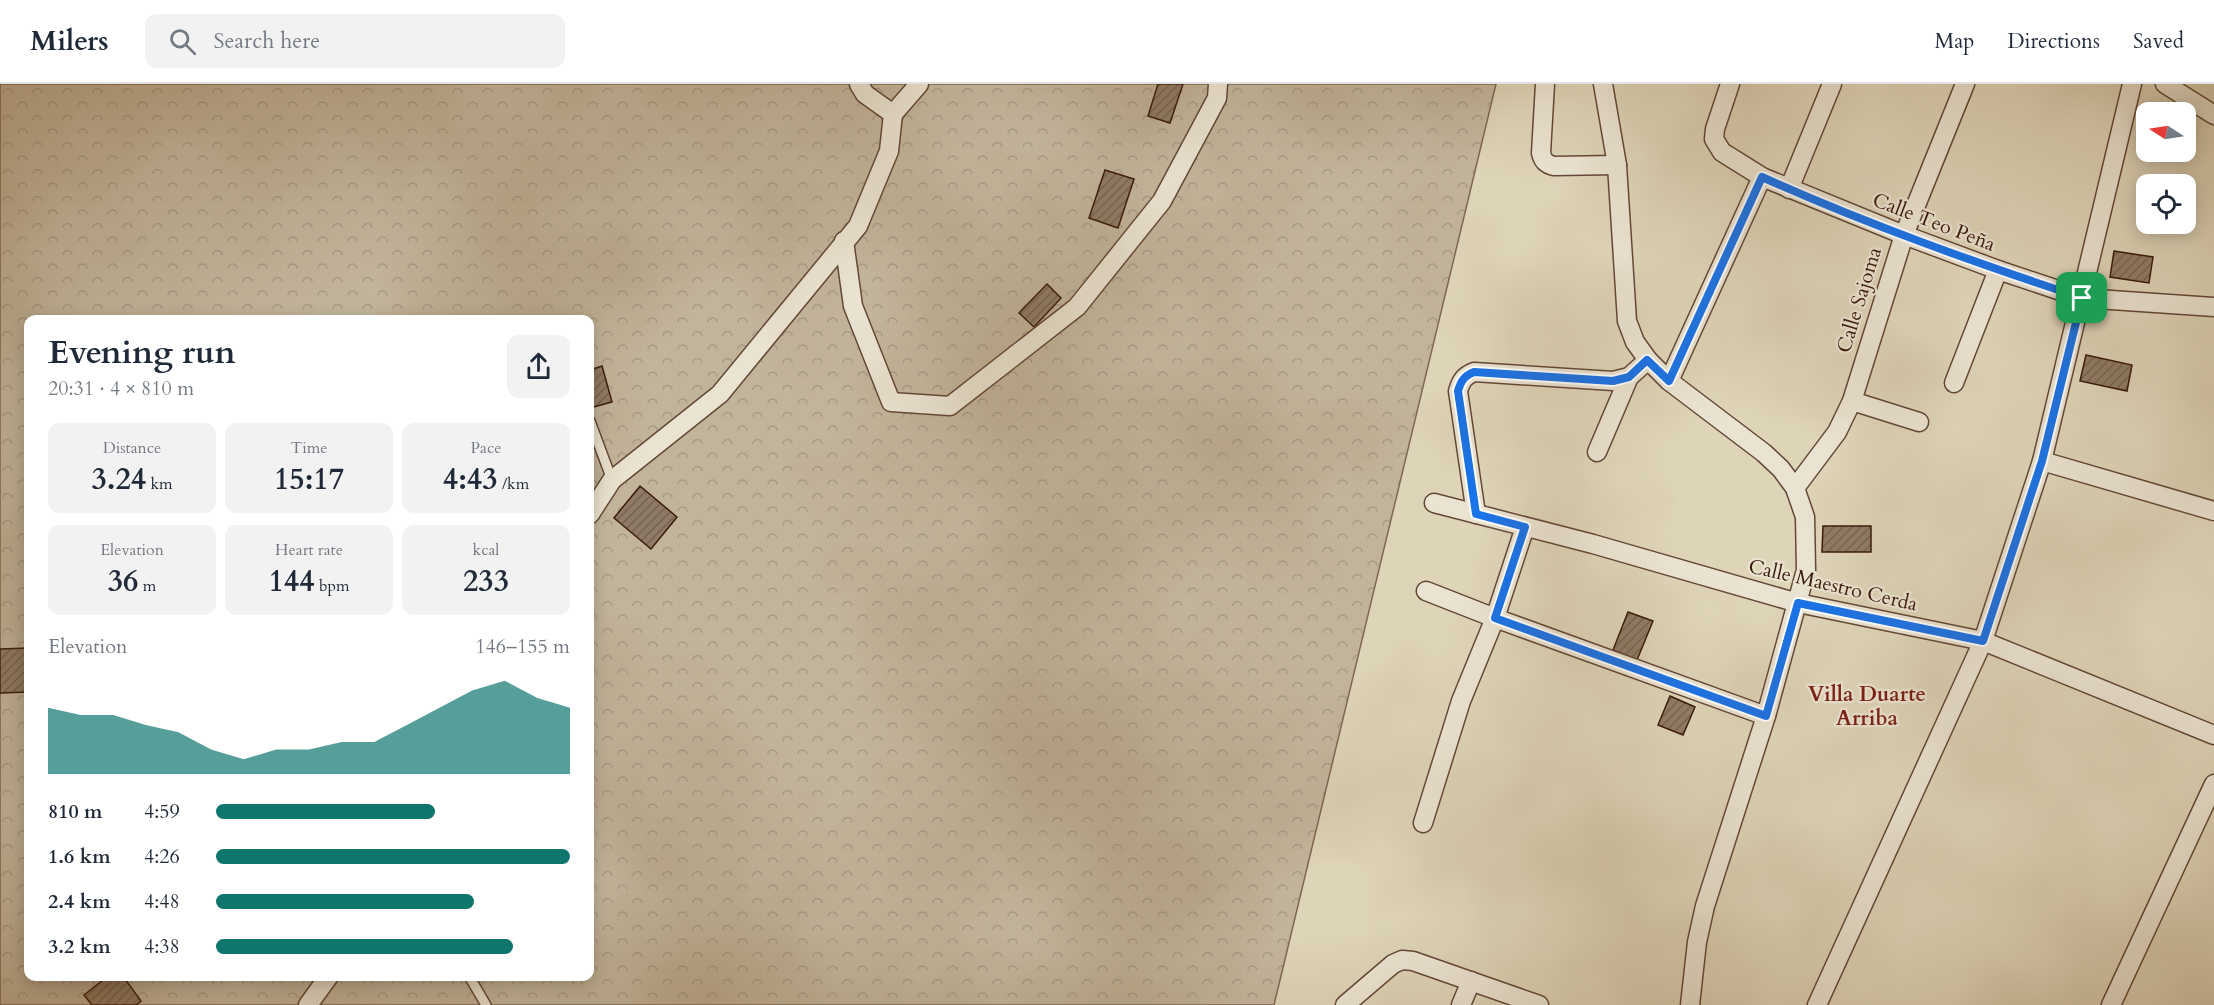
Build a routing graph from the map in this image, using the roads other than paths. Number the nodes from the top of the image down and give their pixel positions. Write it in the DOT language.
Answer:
graph roads {
  1 [pos="859,84"];
  2 [pos="919,84"];
  3 [pos="1218,84"];
  4 [pos="1545,84"];
  5 [pos="1603,84"];
  6 [pos="1730,84"];
  7 [pos="1832,84"];
  8 [pos="1965,84"];
  9 [pos="2132,84"];
  10 [pos="2165,84"];
  11 [pos="893,114"];
  12 [pos="2214,115"];
  13 [pos="1617,165"];
  14 [pos="1762,177"];
  15 [pos="1789,189"];
  16 [pos="1904,235"];
  17 [pos="844,241"];
  18 [pos="1998,270"];
  19 [pos="2082,298"];
  20 [pos="2214,307"];
  21 [pos="1647,360"];
  22 [pos="1629,377"];
  23 [pos="1669,381"];
  24 [pos="1954,382"];
  25 [pos="1852,401"];
  26 [pos="1919,422"];
  27 [pos="594,432"];
  28 [pos="1597,452"];
  29 [pos="2042,461"];
  30 [pos="612,480"];
  31 [pos="1795,488"];
  32 [pos="1434,503"];
  33 [pos="594,508"];
  34 [pos="2214,511"];
  35 [pos="1476,514"];
  36 [pos="1525,527"];
  37 [pos="1426,591"];
  38 [pos="1798,603"];
  39 [pos="1495,618"];
  40 [pos="1983,641"];
  41 [pos="1766,716"];
  42 [pos="2214,735"];
  43 [pos="2214,784"];
  44 [pos="1423,823"];
  45 [pos="325,981"];
  46 [pos="472,981"];
  47 [pos="1471,981"];
  48 [pos="1531,1004"];
  49 [pos="308,1005"];
  50 [pos="486,1005"];
  51 [pos="1345,1005"];
  52 [pos="1461,1005"];
  53 [pos="1690,1005"];
  54 [pos="1817,1005"];
  55 [pos="2111,1005"];
  1 -- 11 [label="street"];
  2 -- 11 [label="street"];
  3 -- 17 [label="street"];
  4 -- 13 [label="street"];
  5 -- 13 [label="street"];
  6 -- 14 [label="street, Calle Teo Peña"];
  7 -- 15 [label="street"];
  8 -- 16 [label="street, Calle Sajoma"];
  9 -- 19 [label="street"];
  10 -- 12 [label="street"];
  11 -- 17 [label="street"];
  13 -- 21 [label="street"];
  14 -- 15 [label="street, Calle Teo Peña"];
  14 -- 23 [label="street"];
  15 -- 16 [label="street, Calle Teo Peña"];
  16 -- 18 [label="street, Calle Teo Peña"];
  16 -- 25 [label="street, Calle Sajoma"];
  17 -- 30 [label="street"];
  18 -- 19 [label="street, Calle Teo Peña"];
  18 -- 24 [label="street"];
  19 -- 20 [label="street, Calle Teo Peña"];
  19 -- 29 [label="street"];
  21 -- 22 [label="street"];
  21 -- 23 [label="street"];
  22 -- 28 [label="street"];
  22 -- 35 [label="street"];
  23 -- 31 [label="street"];
  25 -- 26 [label="street"];
  25 -- 31 [label="street, Calle Sajoma"];
  27 -- 30 [label="lane"];
  29 -- 34 [label="street"];
  29 -- 40 [label="street"];
  30 -- 33 [label="street"];
  31 -- 38 [label="street"];
  32 -- 35 [label="street, Calle Maestro Cerda"];
  35 -- 36 [label="street, Calle Maestro Cerda"];
  36 -- 38 [label="street, Calle Maestro Cerda"];
  36 -- 39 [label="street"];
  37 -- 39 [label="street"];
  38 -- 40 [label="street, Calle Maestro Cerda"];
  38 -- 41 [label="street"];
  39 -- 41 [label="street"];
  39 -- 44 [label="street"];
  40 -- 42 [label="street, Calle Maestro Cerda"];
  40 -- 54 [label="street"];
  41 -- 53 [label="street"];
  43 -- 55 [label="street"];
  45 -- 49 [label="street"];
  46 -- 50 [label="lane"];
  47 -- 48 [label="street"];
  47 -- 51 [label="street"];
  47 -- 52 [label="street"];
}
